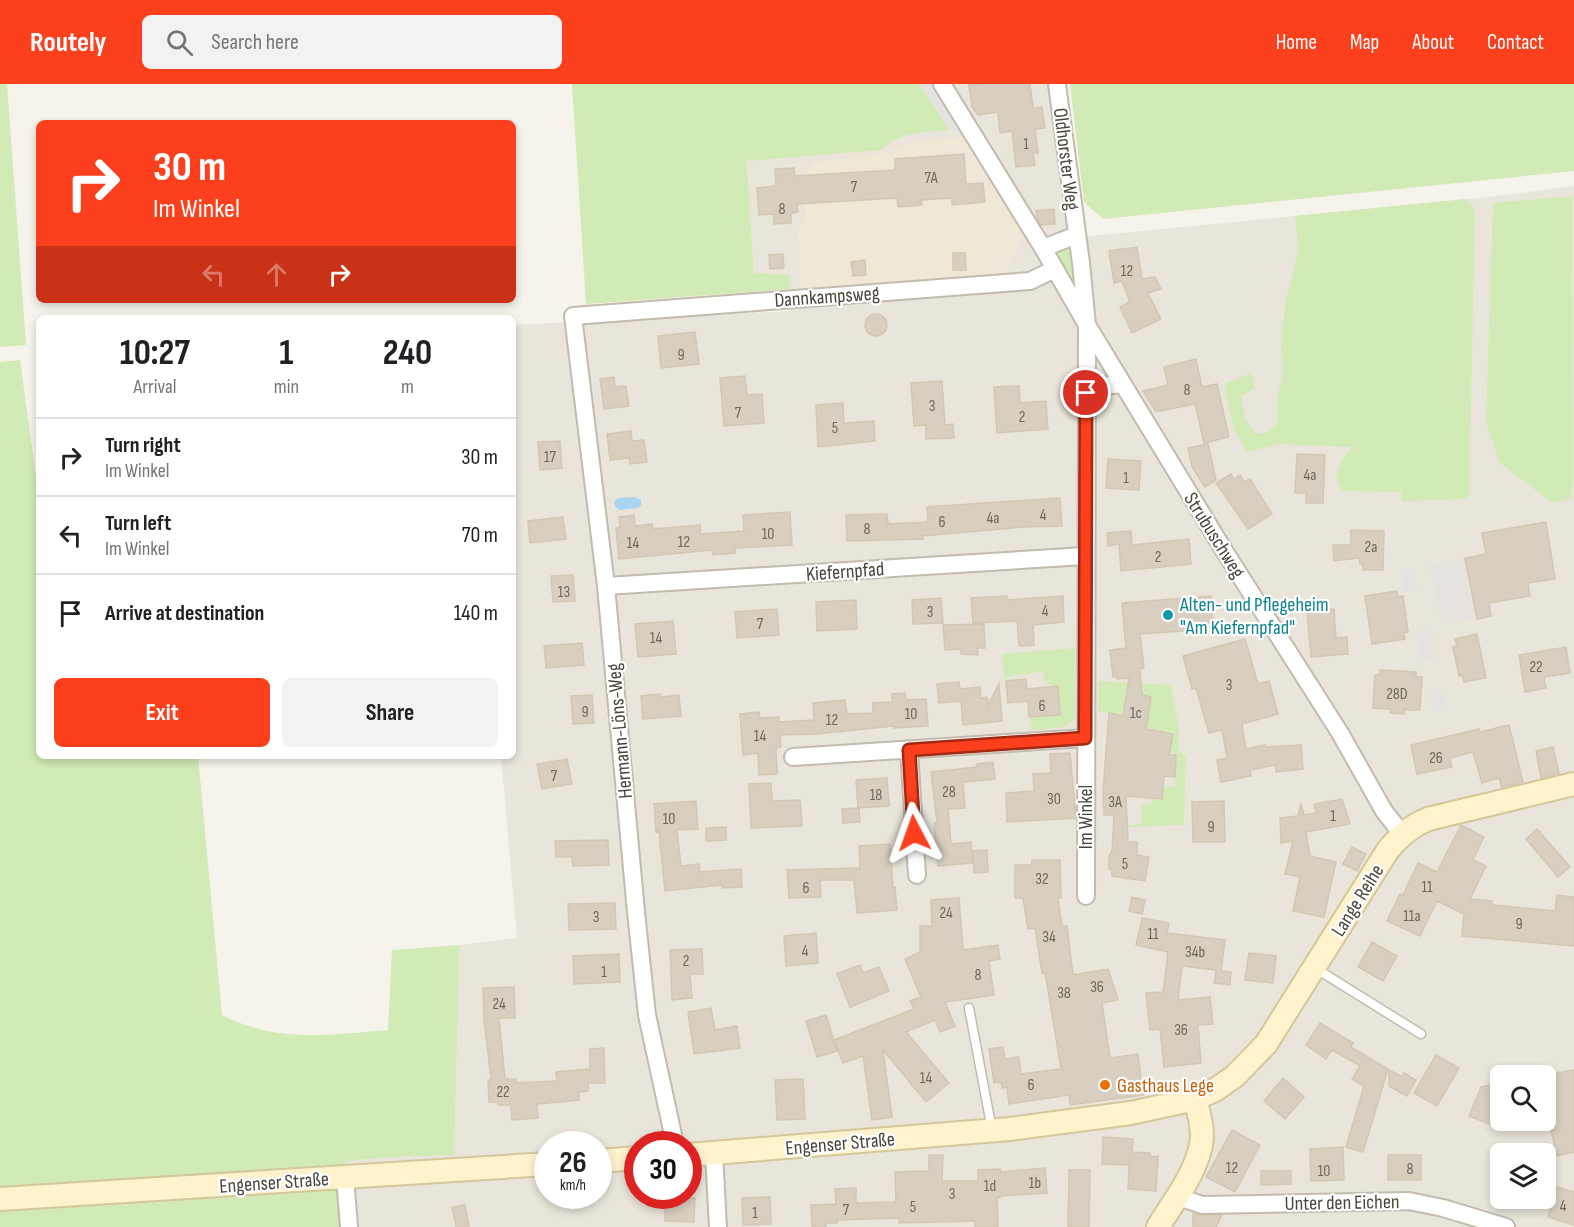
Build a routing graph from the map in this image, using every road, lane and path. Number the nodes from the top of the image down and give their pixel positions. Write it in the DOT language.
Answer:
graph roads {
  1 [pos="942,84"];
  2 [pos="1058,84"];
  3 [pos="1077,235"];
  4 [pos="1051,244"];
  5 [pos="1081,263"];
  6 [pos="1055,269"];
  7 [pos="573,316"];
  8 [pos="1087,325"];
  9 [pos="1122,384"];
  10 [pos="1086,393"];
  11 [pos="1085,556"];
  12 [pos="606,586"];
  13 [pos="1085,738"];
  14 [pos="909,750"];
  15 [pos="793,757"];
  16 [pos="1574,783"];
  17 [pos="1402,834"];
  18 [pos="917,875"];
  19 [pos="1086,896"];
  20 [pos="1314,968"];
  21 [pos="969,1008"];
  22 [pos="1421,1034"];
  23 [pos="1195,1099"];
  24 [pos="672,1131"];
  25 [pos="992,1131"];
  26 [pos="702,1154"];
  27 [pos="714,1154"];
  28 [pos="534,1165"];
  29 [pos="345,1177"];
  30 [pos="1176,1196"];
  31 [pos="0,1199"];
  32 [pos="349,1227"];
  33 [pos="717,1227"];
  34 [pos="1158,1227"];
  35 [pos="1506,1227"];
  1 -- 4 [label="street"];
  2 -- 3 [label="street, Oldhorster Weg"];
  3 -- 4 [label="street, Oldhorster Weg"];
  3 -- 5 [label="street, Oldhorster Weg"];
  4 -- 6 [label="street"];
  5 -- 8 [label="street, Strubuschweg"];
  6 -- 7 [label="street, Dannkampsweg"];
  6 -- 8 [label="street, Strubuschweg"];
  7 -- 12 [label="street, Hermann-Löns-Weg"];
  8 -- 9 [label="street, Strubuschweg"];
  8 -- 10 [label="street, Im Winkel"];
  9 -- 10 [label="street"];
  9 -- 17 [label="street, Strubuschweg"];
  10 -- 11 [label="street, Im Winkel"];
  11 -- 12 [label="street, Kiefernpfad"];
  11 -- 13 [label="street, Im Winkel"];
  12 -- 24 [label="street, Hermann-Löns-Weg"];
  13 -- 14 [label="street"];
  13 -- 19 [label="street, Im Winkel"];
  14 -- 15 [label="street"];
  14 -- 18 [label="street"];
  16 -- 17 [label="street, Lange Reihe"];
  17 -- 20 [label="street, Lange Reihe"];
  20 -- 22 [label="lane"];
  20 -- 23 [label="street, Lange Reihe"];
  21 -- 25 [label="lane"];
  23 -- 25 [label="street, Engenser Straße"];
  23 -- 30 [label="street"];
  25 -- 27 [label="street, Engenser Straße"];
  26 -- 27 [label="street, Engenser Straße"];
  27 -- 33 [label="street"];
  28 -- 29 [label="street, Engenser Straße"];
  29 -- 31 [label="street, Engenser Straße"];
  29 -- 32 [label="street"];
  30 -- 34 [label="street"];
  30 -- 35 [label="street, Unter den Eichen"];
}
